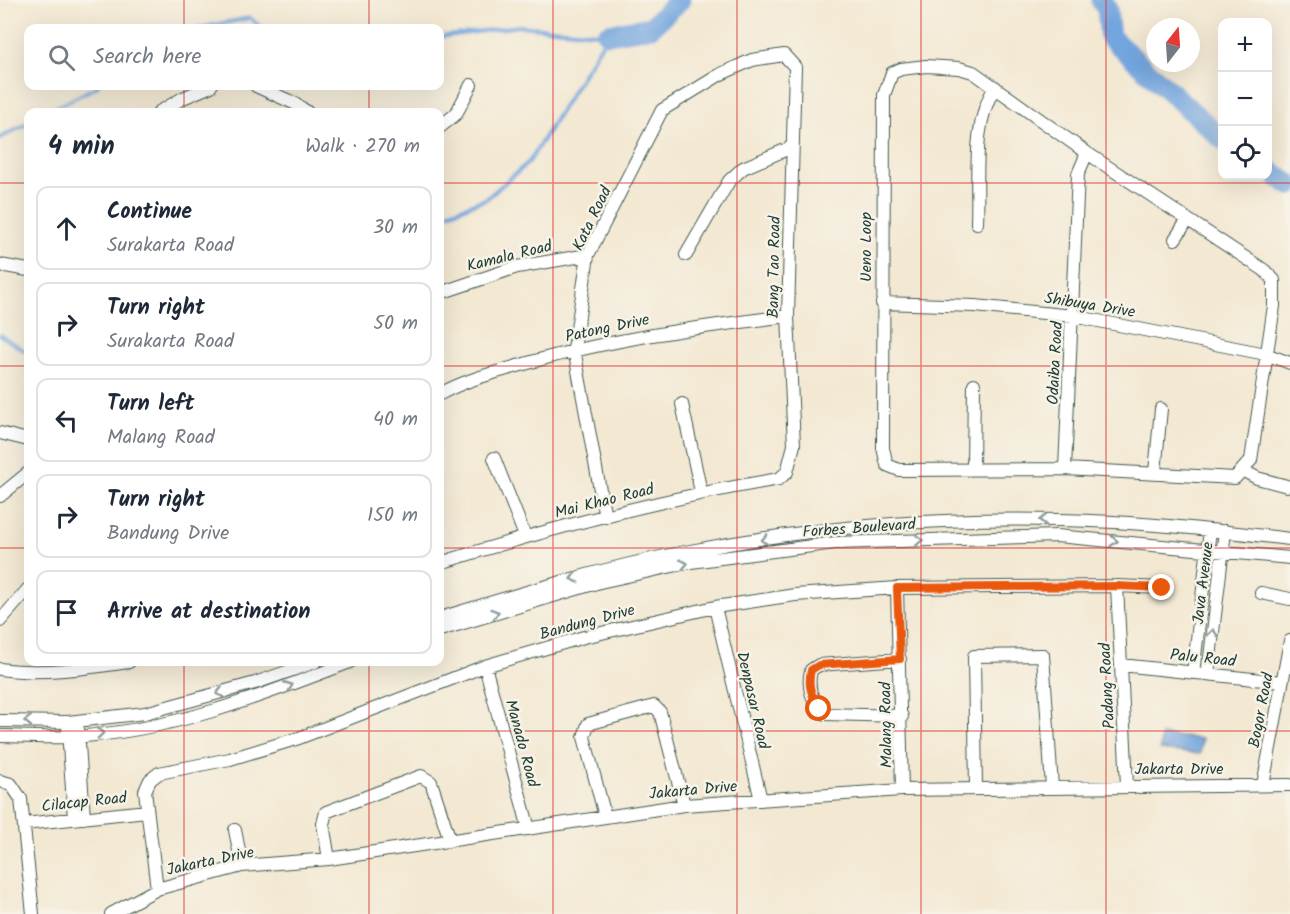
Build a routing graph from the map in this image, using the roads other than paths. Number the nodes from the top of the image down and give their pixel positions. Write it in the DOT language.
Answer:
graph roads {
  1 [pos="784,55"];
  2 [pos="471,85"];
  3 [pos="995,87"];
  4 [pos="202,90"];
  5 [pos="265,90"];
  6 [pos="166,108"];
  7 [pos="302,108"];
  8 [pos="444,124"];
  9 [pos="792,147"];
  10 [pos="1087,153"];
  11 [pos="1187,220"];
  12 [pos="977,223"];
  13 [pos="1175,239"];
  14 [pos="588,255"];
  15 [pos="686,255"];
  16 [pos="0,266"];
  17 [pos="24,269"];
  18 [pos="444,292"];
  19 [pos="882,303"];
  20 [pos="788,316"];
  21 [pos="1073,316"];
  22 [pos="574,349"];
  23 [pos="1266,354"];
  24 [pos="1290,363"];
  25 [pos="974,384"];
  26 [pos="444,392"];
  27 [pos="682,404"];
  28 [pos="1161,409"];
  29 [pos="0,433"];
  30 [pos="24,439"];
  31 [pos="494,458"];
  32 [pos="973,469"];
  33 [pos="1065,469"];
  34 [pos="1244,471"];
  35 [pos="1155,472"];
  36 [pos="24,476"];
  37 [pos="779,479"];
  38 [pos="1287,486"];
  39 [pos="701,492"];
  40 [pos="0,496"];
  41 [pos="605,518"];
  42 [pos="1210,530"];
  43 [pos="1225,531"];
  44 [pos="525,536"];
  45 [pos="1290,539"];
  46 [pos="1208,549"];
  47 [pos="1223,550"];
  48 [pos="1290,558"];
  49 [pos="444,562"];
  50 [pos="1117,586"];
  51 [pos="897,588"];
  52 [pos="1162,588"];
  53 [pos="1261,593"];
  54 [pos="24,594"];
  55 [pos="1290,599"];
  56 [pos="715,607"];
  57 [pos="444,617"];
  58 [pos="0,621"];
  59 [pos="444,629"];
  60 [pos="1290,641"];
  61 [pos="900,659"];
  62 [pos="1121,665"];
  63 [pos="91,666"];
  64 [pos="304,666"];
  65 [pos="339,666"];
  66 [pos="485,666"];
  67 [pos="0,669"];
  68 [pos="1194,673"];
  69 [pos="1209,674"];
  70 [pos="1281,682"];
  71 [pos="902,716"];
  72 [pos="0,721"];
  73 [pos="73,721"];
  74 [pos="0,736"];
  75 [pos="74,737"];
  76 [pos="0,781"];
  77 [pos="1263,784"];
  78 [pos="1127,785"];
  79 [pos="1290,785"];
  80 [pos="1052,787"];
  81 [pos="976,788"];
  82 [pos="903,790"];
  83 [pos="761,800"];
  84 [pos="684,805"];
  85 [pos="147,811"];
  86 [pos="605,816"];
  87 [pos="79,818"];
  88 [pos="24,824"];
  89 [pos="529,829"];
  90 [pos="235,830"];
  91 [pos="450,840"];
  92 [pos="329,859"];
  93 [pos="242,867"];
  94 [pos="157,889"];
  95 [pos="33,914"];
  96 [pos="111,914"];
  1 -- 9 [label="street, Bang Tao Road"];
  1 -- 14 [label="street, Kata Road"];
  2 -- 8 [label="street"];
  3 -- 10 [label="street, Ueno Loop"];
  3 -- 12 [label="street"];
  3 -- 19 [label="street, Ueno Loop"];
  4 -- 6 [label="street"];
  5 -- 7 [label="street"];
  9 -- 15 [label="street"];
  9 -- 20 [label="street, Bang Tao Road"];
  10 -- 11 [label="street, Ueno Loop"];
  10 -- 21 [label="street, Odaiba Road"];
  11 -- 13 [label="street"];
  11 -- 23 [label="street, Ueno Loop"];
  14 -- 18 [label="street, Kamala Road"];
  14 -- 22 [label="street, Kata Road"];
  16 -- 17 [label="street"];
  19 -- 21 [label="street, Shibuya Drive"];
  19 -- 32 [label="street, Ueno Loop"];
  20 -- 22 [label="street, Patong Drive"];
  20 -- 37 [label="street, Bang Tao Road"];
  21 -- 23 [label="street, Shibuya Drive"];
  21 -- 33 [label="street, Odaiba Road"];
  22 -- 26 [label="street, Patong Drive"];
  22 -- 41 [label="street, Kata Road"];
  23 -- 24 [label="street, Shibuya Drive"];
  23 -- 34 [label="street, Ueno Loop"];
  25 -- 32 [label="street"];
  27 -- 39 [label="street"];
  28 -- 35 [label="street"];
  29 -- 30 [label="street"];
  31 -- 44 [label="street"];
  32 -- 33 [label="street, Ueno Loop"];
  33 -- 35 [label="street, Ueno Loop"];
  34 -- 35 [label="street, Ueno Loop"];
  34 -- 38 [label="street"];
  36 -- 40 [label="street"];
  37 -- 39 [label="street, Mai Khao Road"];
  39 -- 41 [label="street, Mai Khao Road"];
  41 -- 44 [label="street, Mai Khao Road"];
  42 -- 43 [label="street, Forbes Boulevard"];
  42 -- 46 [label="street, Java Avenue"];
  42 -- 57 [label="street, Forbes Boulevard, one-way"];
  43 -- 45 [label="street, Forbes Boulevard"];
  43 -- 47 [label="street, Java Avenue"];
  44 -- 49 [label="street, Mai Khao Road"];
  46 -- 47 [label="street, Forbes Boulevard"];
  59 -- 46 [label="street, Forbes Boulevard, one-way"];
  46 -- 68 [label="street, Java Avenue"];
  47 -- 48 [label="street, Forbes Boulevard"];
  69 -- 47 [label="street, Java Avenue, one-way"];
  50 -- 51 [label="street, Bandung Drive"];
  50 -- 52 [label="street, Bandung Drive"];
  50 -- 62 [label="street, Padang Road"];
  51 -- 56 [label="street, Bandung Drive"];
  51 -- 61 [label="street, Malang Road"];
  53 -- 55 [label="street"];
  54 -- 58 [label="street"];
  56 -- 66 [label="street, Bandung Drive"];
  56 -- 83 [label="street, Denpasar Road"];
  60 -- 70 [label="street, Bogor Road"];
  61 -- 71 [label="street, Malang Road"];
  61 -- 71 [label="street"];
  62 -- 68 [label="street, Palu Road"];
  62 -- 78 [label="street, Padang Road"];
  63 -- 67 [label="street"];
  64 -- 73 [label="street, one-way"];
  75 -- 65 [label="street, one-way"];
  66 -- 85 [label="street, Bandung Drive"];
  66 -- 89 [label="street, Manado Road"];
  68 -- 69 [label="street, Palu Road"];
  69 -- 70 [label="street, Palu Road"];
  70 -- 77 [label="street, Bogor Road"];
  71 -- 82 [label="street, Malang Road"];
  73 -- 72 [label="street, one-way"];
  73 -- 75 [label="street"];
  74 -- 75 [label="street"];
  75 -- 87 [label="street"];
  76 -- 88 [label="street"];
  77 -- 78 [label="street, Jakarta Drive"];
  77 -- 79 [label="street, Jakarta Drive"];
  78 -- 80 [label="street, Jakarta Drive"];
  80 -- 81 [label="street, Jakarta Drive"];
  80 -- 81 [label="street"];
  81 -- 82 [label="street, Jakarta Drive"];
  82 -- 83 [label="street, Jakarta Drive"];
  83 -- 84 [label="street, Jakarta Drive"];
  84 -- 86 [label="street, Jakarta Drive"];
  84 -- 86 [label="street"];
  85 -- 87 [label="street, Cilacap Road"];
  85 -- 94 [label="street, Bandung Drive"];
  86 -- 89 [label="street, Jakarta Drive"];
  87 -- 88 [label="street, Cilacap Road"];
  88 -- 95 [label="street"];
  89 -- 91 [label="street, Jakarta Drive"];
  90 -- 93 [label="street"];
  91 -- 92 [label="street, Jakarta Drive"];
  91 -- 92 [label="street"];
  92 -- 93 [label="street, Jakarta Drive"];
  93 -- 94 [label="street, Jakarta Drive"];
  94 -- 96 [label="street, Jakarta Drive"];
}
